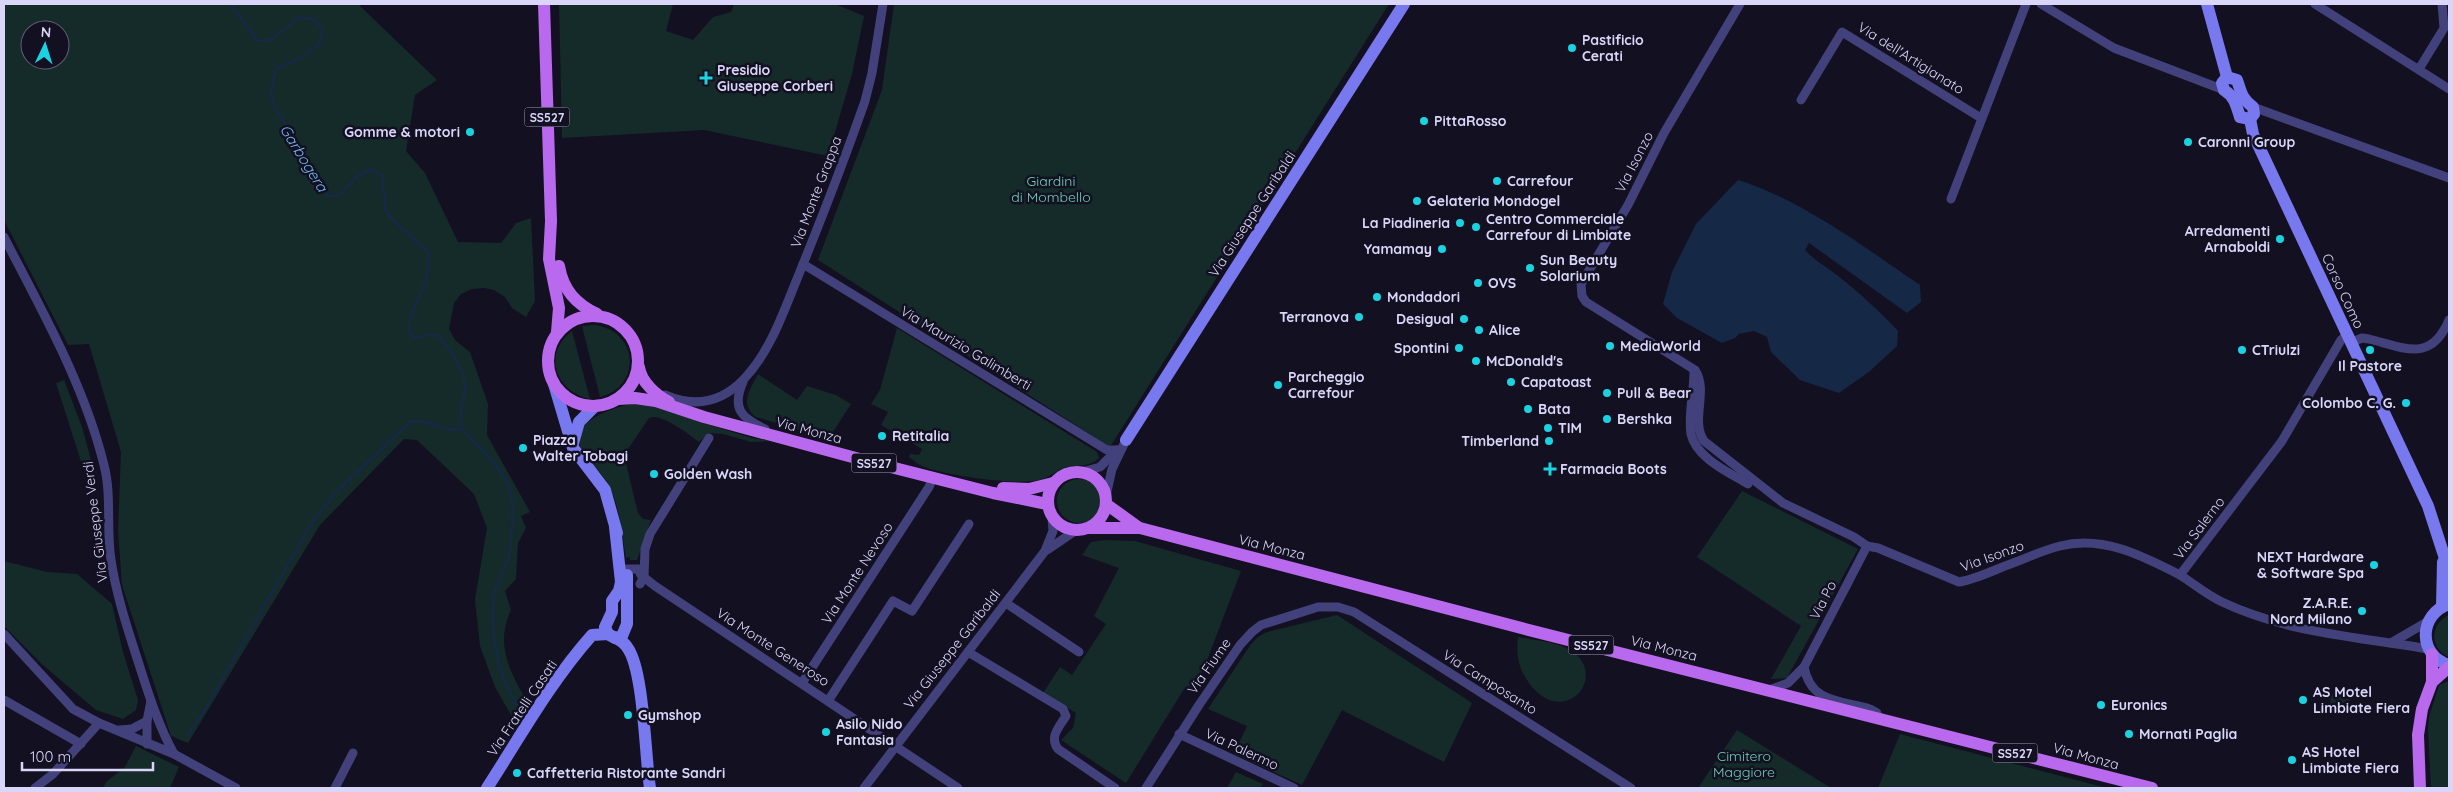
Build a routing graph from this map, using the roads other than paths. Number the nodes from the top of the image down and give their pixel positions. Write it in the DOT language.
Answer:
graph roads {
  1 [pos="544,4"];
  2 [pos="883,4"];
  3 [pos="1404,4"];
  4 [pos="1740,4"];
  5 [pos="2026,4"];
  6 [pos="2041,4"];
  7 [pos="2207,4"];
  8 [pos="2315,4"];
  9 [pos="2442,4"];
  10 [pos="2419,69"];
  11 [pos="2226,84"];
  12 [pos="2449,89"];
  13 [pos="1801,100"];
  14 [pos="2251,113"];
  15 [pos="1981,118"];
  16 [pos="2449,178"];
  17 [pos="1951,199"];
  18 [pos="551,230"];
  19 [pos="4,236"];
  20 [pos="803,264"];
  21 [pos="604,317"];
  22 [pos="2449,320"];
  23 [pos="557,332"];
  24 [pos="2349,339"];
  25 [pos="639,357"];
  26 [pos="744,379"];
  27 [pos="554,384"];
  28 [pos="653,390"];
  29 [pos="618,399"];
  30 [pos="595,406"];
  31 [pos="682,409"];
  32 [pos="709,438"];
  33 [pos="1126,440"];
  34 [pos="791,441"];
  35 [pos="573,448"];
  36 [pos="1117,450"];
  37 [pos="1082,472"];
  38 [pos="933,477"];
  39 [pos="1054,483"];
  40 [pos="958,484"];
  41 [pos="1106,500"];
  42 [pos="1047,504"];
  43 [pos="1052,517"];
  44 [pos="969,524"];
  45 [pos="615,527"];
  46 [pos="1089,528"];
  47 [pos="1140,528"];
  48 [pos="1075,531"];
  49 [pos="1867,546"];
  50 [pos="1045,551"];
  51 [pos="2443,558"];
  52 [pos="636,566"];
  53 [pos="2449,571"];
  54 [pos="2180,575"];
  55 [pos="642,580"];
  56 [pos="624,599"];
  57 [pos="1006,603"];
  58 [pos="2446,605"];
  59 [pos="1332,607"];
  60 [pos="2427,622"];
  61 [pos="627,627"];
  62 [pos="610,631"];
  63 [pos="4,634"];
  64 [pos="2390,644"];
  65 [pos="2430,651"];
  66 [pos="968,652"];
  67 [pos="1079,652"];
  68 [pos="1804,666"];
  69 [pos="2449,666"];
  70 [pos="638,676"];
  71 [pos="2432,682"];
  72 [pos="802,683"];
  73 [pos="1768,690"];
  74 [pos="4,700"];
  75 [pos="828,700"];
  76 [pos="150,701"];
  77 [pos="1878,717"];
  78 [pos="147,721"];
  79 [pos="99,723"];
  80 [pos="159,726"];
  81 [pos="116,730"];
  82 [pos="1179,734"];
  83 [pos="81,744"];
  84 [pos="147,744"];
  85 [pos="896,746"];
  86 [pos="172,752"];
  87 [pos="353,753"];
  88 [pos="2421,786"];
  89 [pos="650,787"];
  90 [pos="35,788"];
  91 [pos="236,788"];
  92 [pos="335,788"];
  93 [pos="487,788"];
  94 [pos="864,788"];
  95 [pos="958,788"];
  96 [pos="1115,788"];
  97 [pos="1146,788"];
  98 [pos="1294,788"];
  99 [pos="1631,788"];
  100 [pos="2152,788"];
  1 -- 18 [label="main road, SS527"];
  2 -- 20 [label="street, Via Monte Grappa"];
  3 -- 33 [label="street, Via Giuseppe Garibaldi"];
  4 -- 49 [label="street, Via Isonzo"];
  5 -- 15 [label="street"];
  6 -- 11 [label="street"];
  7 -- 11 [label="street"];
  8 -- 10 [label="street"];
  9 -- 10 [label="street"];
  10 -- 12 [label="street"];
  11 -- 14 [label="street"];
  13 -- 15 [label="street, Via dell'Artigianato"];
  14 -- 16 [label="street"];
  14 -- 24 [label="street, Corso Como"];
  15 -- 17 [label="street"];
  18 -- 21 [label="main road, SS527"];
  18 -- 23 [label="main road, SS527"];
  19 -- 76 [label="street, Via Giuseppe Verdi"];
  20 -- 26 [label="street, Via Monte Grappa"];
  20 -- 36 [label="street, Via Maurizio Galimberti"];
  21 -- 23 [label="main road"];
  21 -- 25 [label="main road, SS527"];
  22 -- 24 [label="street"];
  23 -- 27 [label="main road, SS527"];
  24 -- 51 [label="street, Corso Como"];
  24 -- 54 [label="street, Via Salerno"];
  25 -- 28 [label="main road, Via Monza / SS527"];
  25 -- 29 [label="main road, SS527"];
  26 -- 28 [label="street, Via Monte Grappa"];
  26 -- 34 [label="street, Via Monte Grappa"];
  27 -- 30 [label="main road"];
  27 -- 35 [label="street"];
  28 -- 31 [label="main road, Via Monza / SS527"];
  29 -- 30 [label="main road, SS527"];
  29 -- 31 [label="main road, Via Monza / SS527"];
  30 -- 35 [label="street"];
  31 -- 34 [label="main road, Via Monza / SS527"];
  32 -- 52 [label="street"];
  33 -- 36 [label="street, Via Giuseppe Garibaldi"];
  33 -- 41 [label="street, Via Giuseppe Garibaldi"];
  34 -- 38 [label="main road, Via Monza / SS527"];
  35 -- 45 [label="street"];
  36 -- 37 [label="street, Via Giuseppe Garibaldi"];
  37 -- 39 [label="main road"];
  37 -- 41 [label="main road"];
  38 -- 40 [label="main road, Via Monza / SS527"];
  38 -- 72 [label="street, Via Monte Nevoso"];
  39 -- 40 [label="main road, Via Monza / SS527"];
  39 -- 42 [label="main road"];
  40 -- 42 [label="main road, Via Monza / SS527"];
  41 -- 46 [label="main road"];
  41 -- 47 [label="main road, Via Monza / SS527"];
  42 -- 43 [label="main road"];
  43 -- 48 [label="main road"];
  43 -- 50 [label="street, Via Giuseppe Garibaldi"];
  44 -- 75 [label="street"];
  45 -- 52 [label="street"];
  45 -- 56 [label="street"];
  46 -- 47 [label="main road, Via Monza / SS527"];
  46 -- 48 [label="main road"];
  47 -- 73 [label="main road, Via Monza / SS527"];
  48 -- 50 [label="street, Via Giuseppe Garibaldi"];
  49 -- 54 [label="street, Via Isonzo"];
  49 -- 68 [label="street, Via Po"];
  50 -- 57 [label="street, Via Giuseppe Garibaldi"];
  51 -- 53 [label="street, Corso Como"];
  51 -- 58 [label="street, Corso Como"];
  52 -- 55 [label="street, Via Monte Generoso"];
  52 -- 56 [label="street"];
  54 -- 64 [label="street, Via Salerno"];
  55 -- 56 [label="street"];
  55 -- 72 [label="street, Via Monte Generoso"];
  56 -- 61 [label="street"];
  56 -- 62 [label="street"];
  57 -- 66 [label="street, Via Giuseppe Garibaldi"];
  57 -- 67 [label="street"];
  58 -- 60 [label="street"];
  59 -- 82 [label="street, Via Fiume"];
  59 -- 99 [label="street, Via Camposanto"];
  60 -- 64 [label="street"];
  60 -- 65 [label="street"];
  61 -- 62 [label="street, Via Fratelli Casati"];
  61 -- 70 [label="street"];
  62 -- 70 [label="street"];
  62 -- 93 [label="street, Via Fratelli Casati"];
  63 -- 79 [label="street"];
  64 -- 65 [label="street, Via Salerno"];
  65 -- 69 [label="street"];
  65 -- 71 [label="main road"];
  66 -- 85 [label="street, Via Giuseppe Garibaldi"];
  66 -- 96 [label="street"];
  68 -- 73 [label="street, Via Po"];
  68 -- 77 [label="street"];
  69 -- 71 [label="main road"];
  70 -- 89 [label="street"];
  71 -- 88 [label="main road"];
  72 -- 75 [label="street, Via Monte Generoso"];
  73 -- 77 [label="main road, Via Monza / SS527"];
  74 -- 83 [label="street"];
  75 -- 85 [label="street, Via Monte Generoso"];
  76 -- 78 [label="street, Via Giuseppe Verdi"];
  76 -- 80 [label="street, Via Giuseppe Verdi"];
  77 -- 100 [label="main road, Via Monza / SS527"];
  78 -- 81 [label="street"];
  78 -- 84 [label="street, Via Giuseppe Verdi"];
  79 -- 81 [label="street"];
  79 -- 83 [label="street"];
  80 -- 84 [label="street"];
  80 -- 86 [label="street, Via Giuseppe Verdi"];
  81 -- 84 [label="street"];
  82 -- 97 [label="street, Via Fiume"];
  82 -- 98 [label="street, Via Palermo"];
  83 -- 90 [label="street"];
  84 -- 86 [label="street"];
  85 -- 94 [label="street, Via Giuseppe Garibaldi"];
  85 -- 95 [label="street, Via Monte Generoso"];
  86 -- 91 [label="street"];
  87 -- 92 [label="street"];
}
